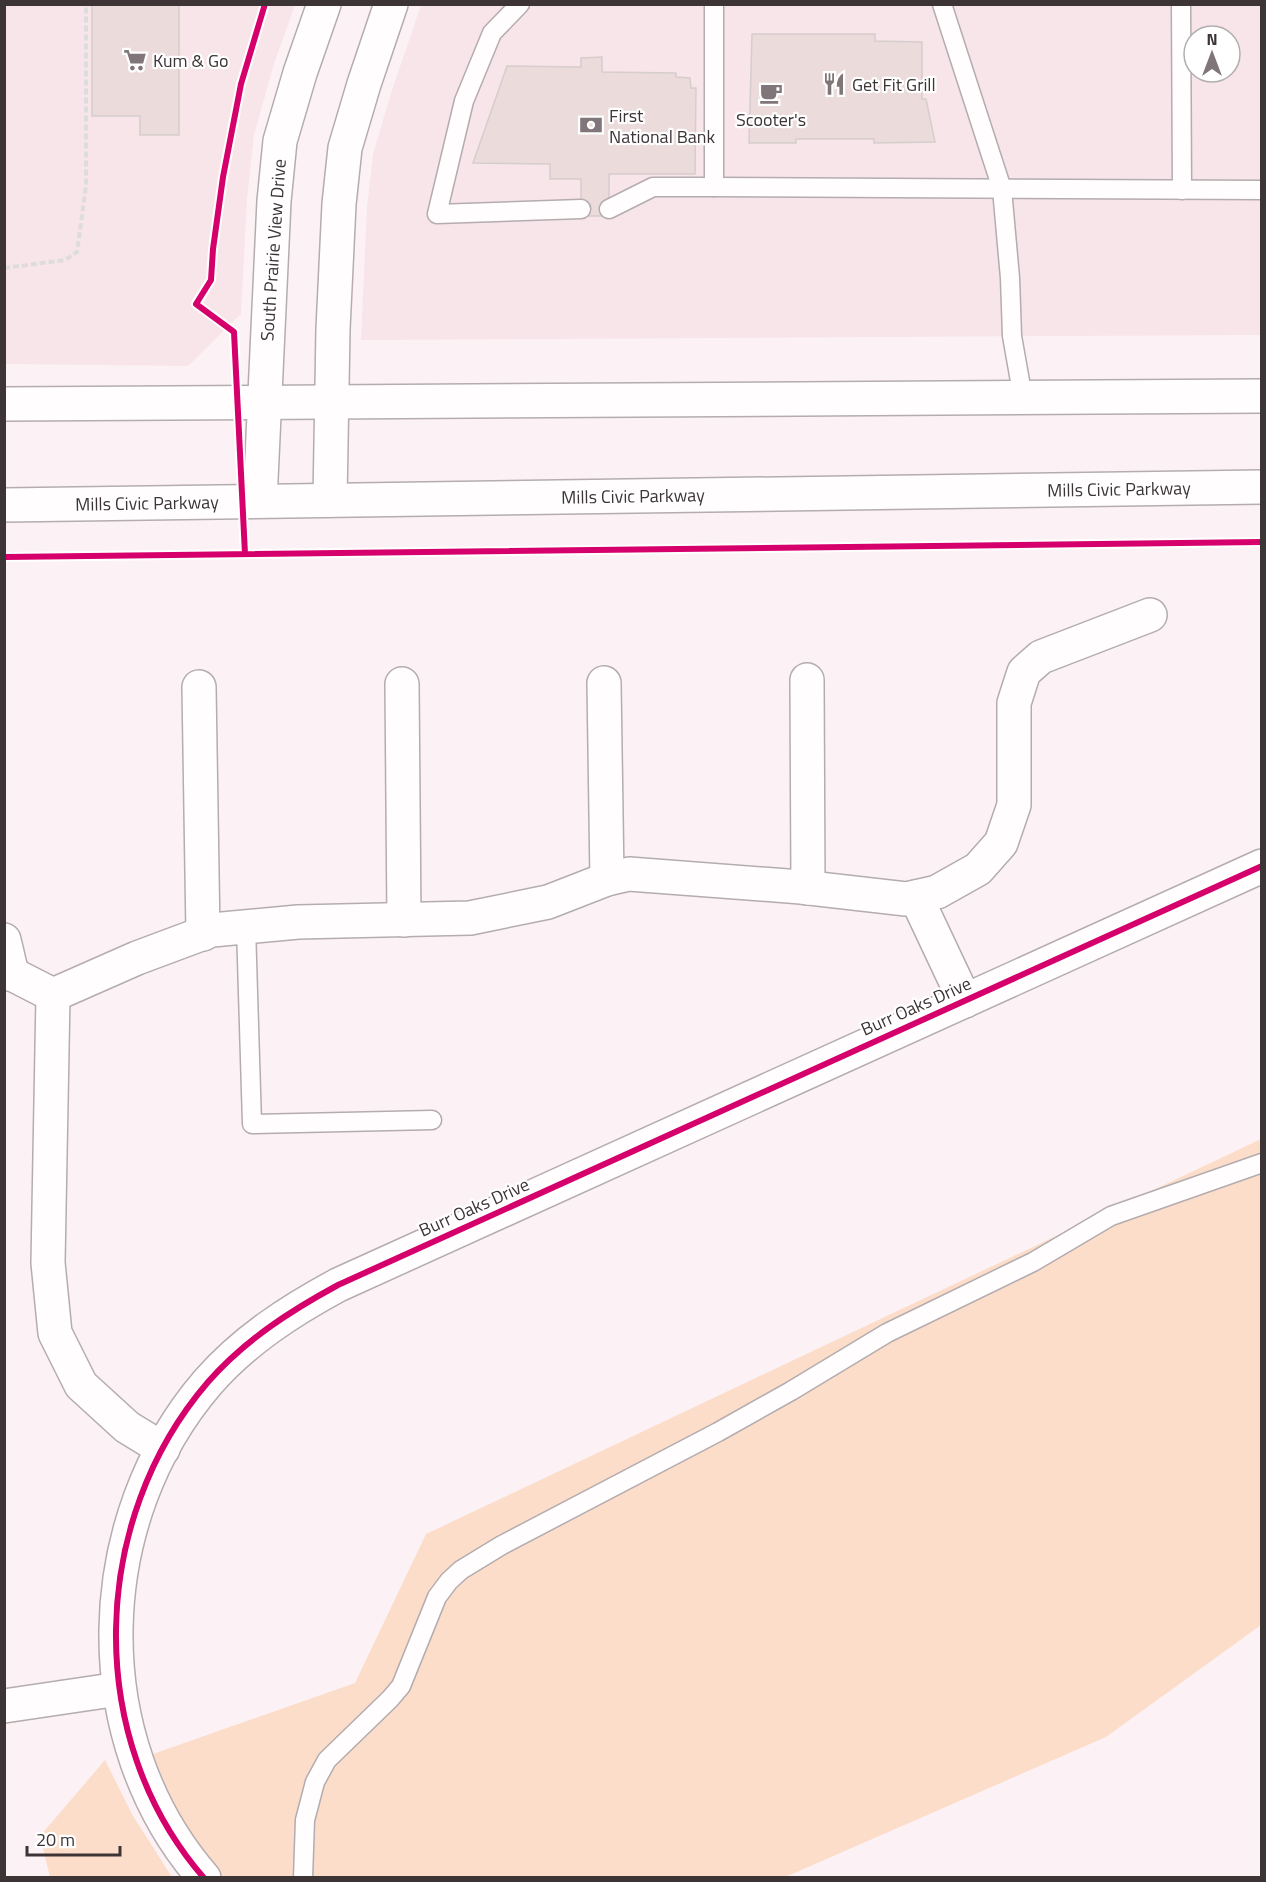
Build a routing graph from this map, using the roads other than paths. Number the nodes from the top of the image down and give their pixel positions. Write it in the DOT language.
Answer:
graph roads {
  1 [pos="324,4"];
  2 [pos="392,4"];
  3 [pos="520,4"];
  4 [pos="714,4"];
  5 [pos="942,4"];
  6 [pos="1181,4"];
  7 [pos="714,188"];
  8 [pos="1002,189"];
  9 [pos="1182,190"];
  10 [pos="1262,190"];
  11 [pos="581,209"];
  12 [pos="609,209"];
  13 [pos="1262,396"];
  14 [pos="1023,398"];
  15 [pos="264,402"];
  16 [pos="330,402"];
  17 [pos="4,404"];
  18 [pos="1262,487"];
  19 [pos="330,500"];
  20 [pos="260,501"];
  21 [pos="4,505"];
  22 [pos="1150,615"];
  23 [pos="807,680"];
  24 [pos="604,683"];
  25 [pos="402,684"];
  26 [pos="199,687"];
  27 [pos="1262,866"];
  28 [pos="607,879"];
  29 [pos="808,888"];
  30 [pos="916,897"];
  31 [pos="404,920"];
  32 [pos="246,927"];
  33 [pos="203,934"];
  34 [pos="4,940"];
  35 [pos="8,974"];
  36 [pos="53,995"];
  37 [pos="965,1000"];
  38 [pos="432,1120"];
  39 [pos="1262,1163"];
  40 [pos="163,1449"];
  41 [pos="119,1689"];
  42 [pos="4,1706"];
  43 [pos="204,1878"];
  44 [pos="303,1878"];
  1 -- 15 [label="street, South Prairie View Drive"];
  2 -- 16 [label="street"];
  3 -- 11 [label="lane"];
  4 -- 7 [label="lane"];
  5 -- 8 [label="lane"];
  6 -- 9 [label="lane"];
  7 -- 8 [label="lane"];
  7 -- 12 [label="lane"];
  8 -- 9 [label="lane"];
  8 -- 14 [label="lane"];
  9 -- 10 [label="lane"];
  13 -- 14 [label="street"];
  14 -- 16 [label="street"];
  15 -- 16 [label="street"];
  15 -- 17 [label="street"];
  15 -- 20 [label="street, South Prairie View Drive"];
  16 -- 19 [label="street"];
  18 -- 19 [label="street, Mills Civic Parkway"];
  19 -- 20 [label="street, Mills Civic Parkway"];
  20 -- 21 [label="street, Mills Civic Parkway"];
  22 -- 30 [label="street"];
  23 -- 29 [label="street"];
  24 -- 28 [label="street"];
  25 -- 31 [label="street"];
  26 -- 33 [label="street"];
  27 -- 37 [label="street, Burr Oaks Drive"];
  28 -- 29 [label="street"];
  28 -- 31 [label="street"];
  29 -- 30 [label="street"];
  30 -- 37 [label="street"];
  31 -- 32 [label="street"];
  32 -- 33 [label="street"];
  32 -- 38 [label="lane"];
  33 -- 36 [label="street"];
  34 -- 35 [label="street"];
  35 -- 36 [label="street"];
  36 -- 40 [label="street"];
  37 -- 40 [label="street, Burr Oaks Drive"];
  39 -- 44 [label="lane"];
  40 -- 41 [label="street, Burr Oaks Drive"];
  41 -- 42 [label="street"];
  41 -- 43 [label="street, Burr Oaks Drive"];
}
